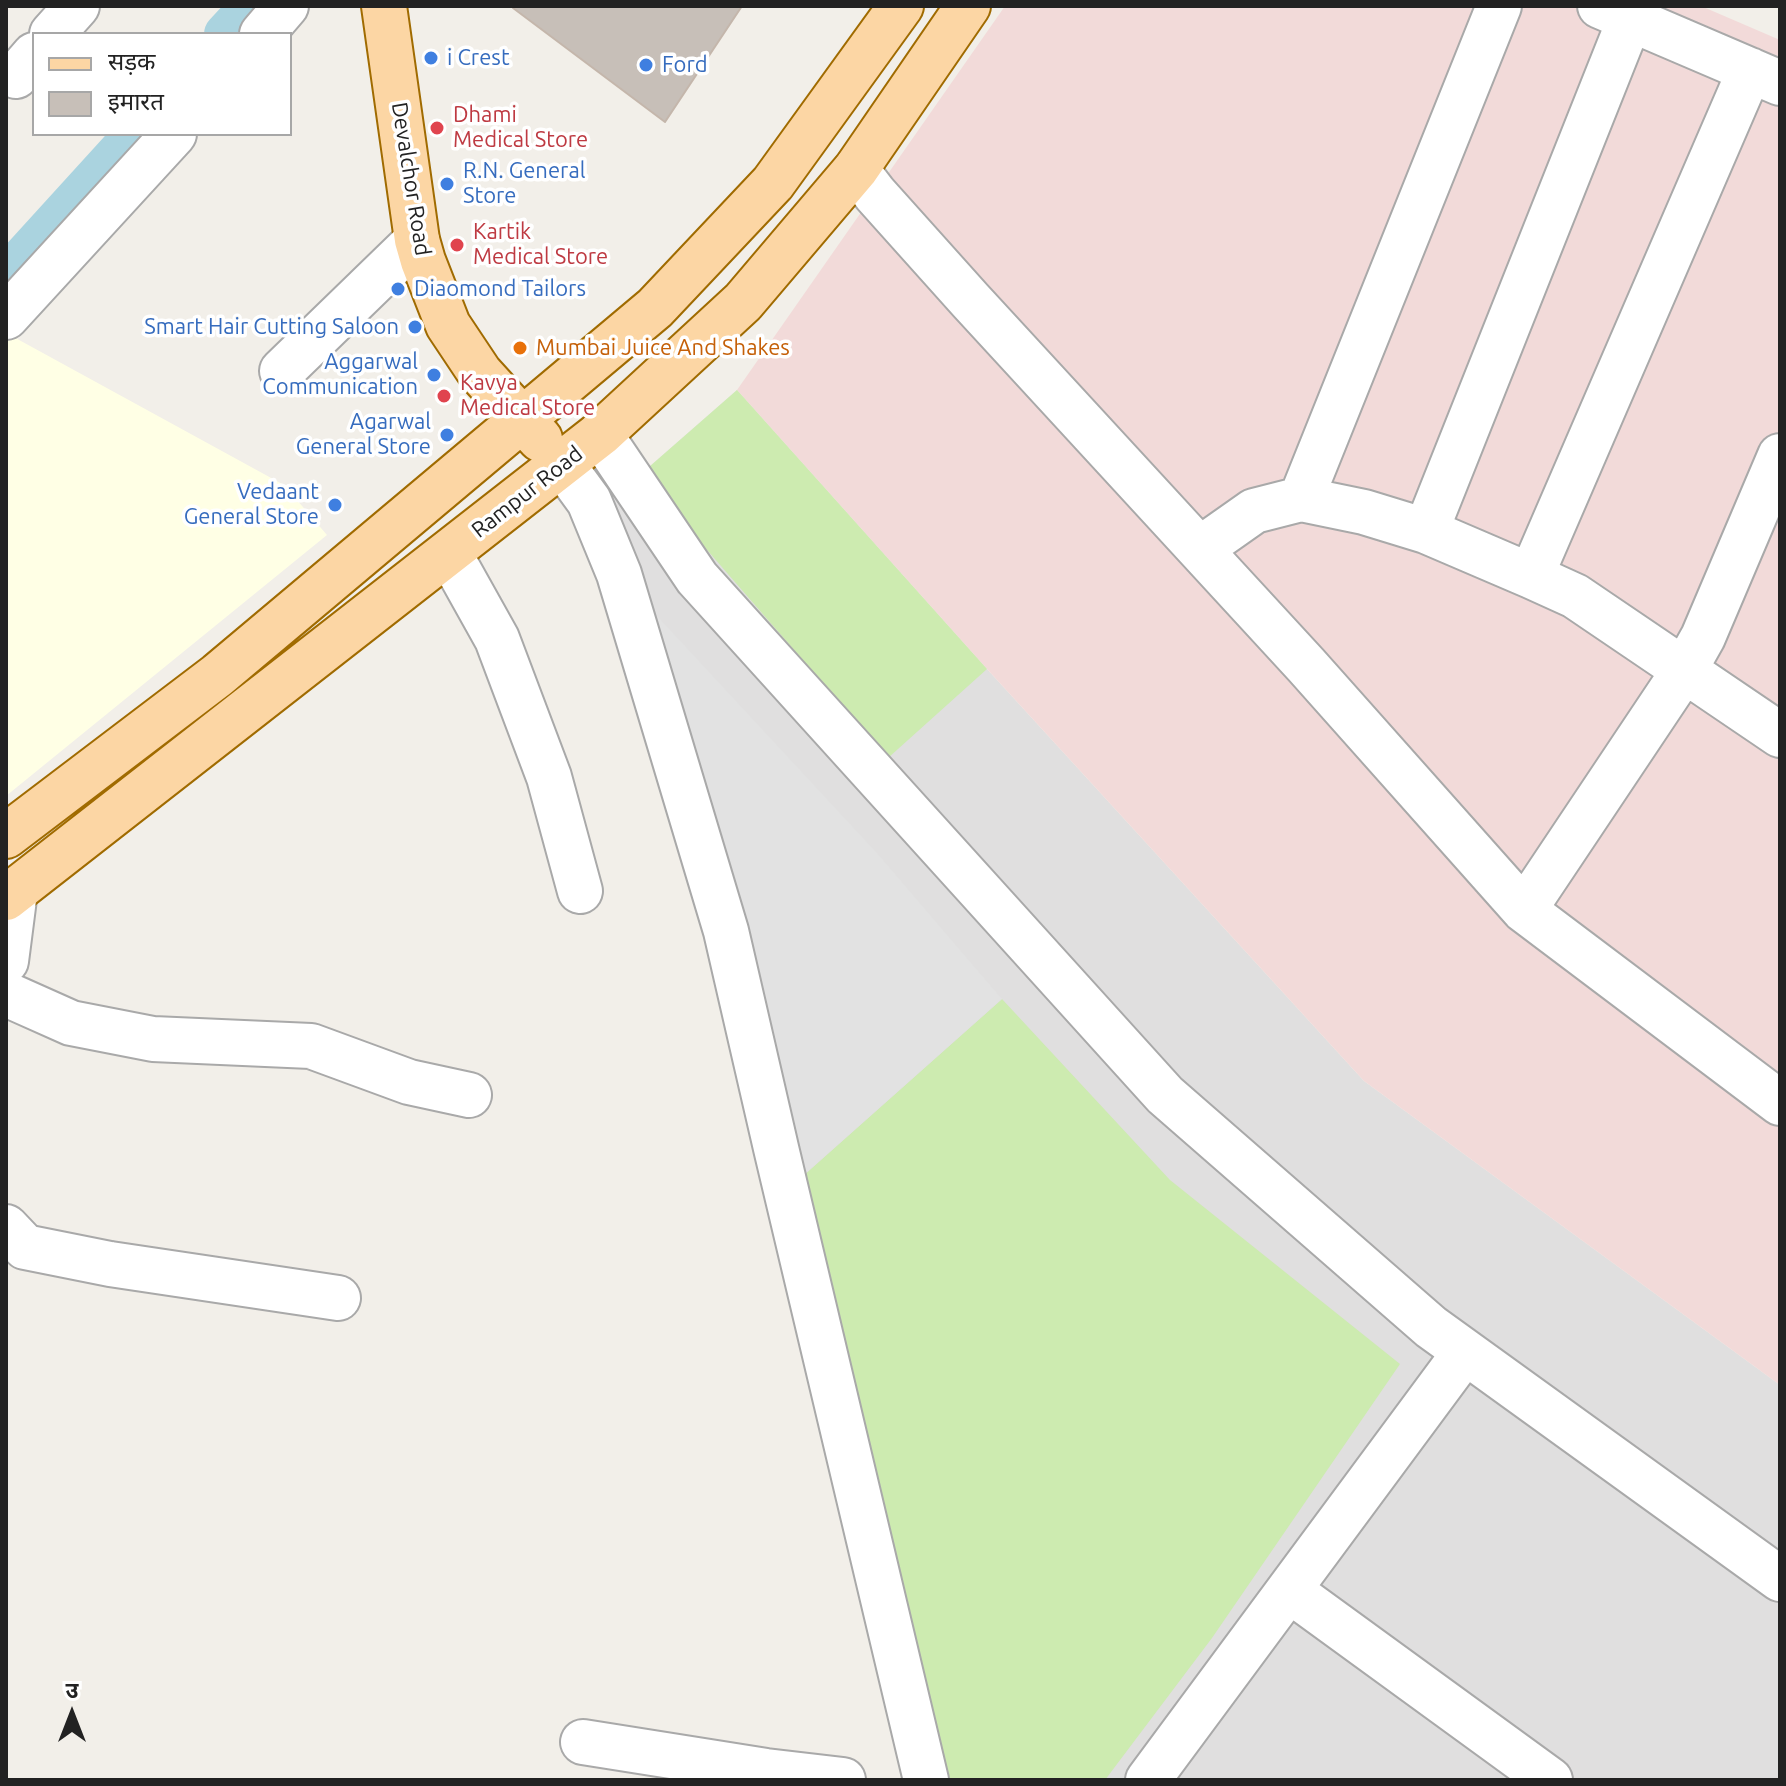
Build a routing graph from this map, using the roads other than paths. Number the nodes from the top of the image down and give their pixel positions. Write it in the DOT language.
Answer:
graph roads {
  1 [pos="77,6"];
  2 [pos="286,6"];
  3 [pos="384,6"];
  4 [pos="901,6"];
  5 [pos="968,6"];
  6 [pos="1499,6"];
  7 [pos="1615,12"];
  8 [pos="54,32"];
  9 [pos="264,32"];
  10 [pos="1765,77"];
  11 [pos="810,133"];
  12 [pos="172,136"];
  13 [pos="856,169"];
  14 [pos="417,240"];
  15 [pos="6,317"];
  16 [pos="282,371"];
  17 [pos="521,419"];
  18 [pos="600,434"];
  19 [pos="1780,456"];
  20 [pos="562,464"];
  21 [pos="1301,499"];
  22 [pos="1426,531"];
  23 [pos="1200,549"];
  24 [pos="449,553"];
  25 [pos="1531,576"];
  26 [pos="1685,669"];
  27 [pos="1780,735"];
  28 [pos="6,836"];
  29 [pos="580,891"];
  30 [pos="11,894"];
  31 [pos="1524,910"];
  32 [pos="6,961"];
  33 [pos="6,994"];
  34 [pos="469,1095"];
  35 [pos="1780,1103"];
  36 [pos="6,1227"];
  37 [pos="338,1298"];
  38 [pos="1465,1352"];
  39 [pos="1780,1579"];
  40 [pos="1289,1590"];
  41 [pos="583,1742"];
  42 [pos="765,1775"];
  43 [pos="843,1780"];
  44 [pos="926,1780"];
  45 [pos="1148,1780"];
  46 [pos="1550,1780"];
  1 -- 8 [label="street"];
  2 -- 9 [label="street"];
  3 -- 14 [label="main road, Devalchor Road"];
  4 -- 11 [label="main road"];
  5 -- 13 [label="main road, Rampur Road"];
  6 -- 21 [label="street"];
  7 -- 10 [label="street"];
  7 -- 22 [label="street"];
  10 -- 25 [label="street"];
  11 -- 13 [label="main road"];
  11 -- 17 [label="main road"];
  12 -- 15 [label="street"];
  13 -- 18 [label="main road, Rampur Road"];
  13 -- 23 [label="street"];
  14 -- 16 [label="street"];
  14 -- 17 [label="main road, Devalchor Road"];
  17 -- 20 [label="main road, Devalchor Road"];
  17 -- 28 [label="main road"];
  18 -- 20 [label="main road, Rampur Road"];
  18 -- 38 [label="street"];
  19 -- 26 [label="street"];
  20 -- 24 [label="main road, Rampur Road"];
  20 -- 44 [label="street"];
  21 -- 22 [label="street"];
  21 -- 23 [label="street"];
  22 -- 25 [label="street"];
  23 -- 31 [label="street"];
  24 -- 29 [label="street"];
  24 -- 30 [label="main road, Rampur Road"];
  25 -- 26 [label="street"];
  26 -- 27 [label="street"];
  26 -- 31 [label="street"];
  30 -- 32 [label="street"];
  31 -- 35 [label="street"];
  33 -- 34 [label="street"];
  36 -- 37 [label="street"];
  38 -- 39 [label="street"];
  38 -- 40 [label="street"];
  40 -- 45 [label="street"];
  40 -- 46 [label="street"];
  41 -- 42 [label="street"];
  42 -- 43 [label="street"];
}
